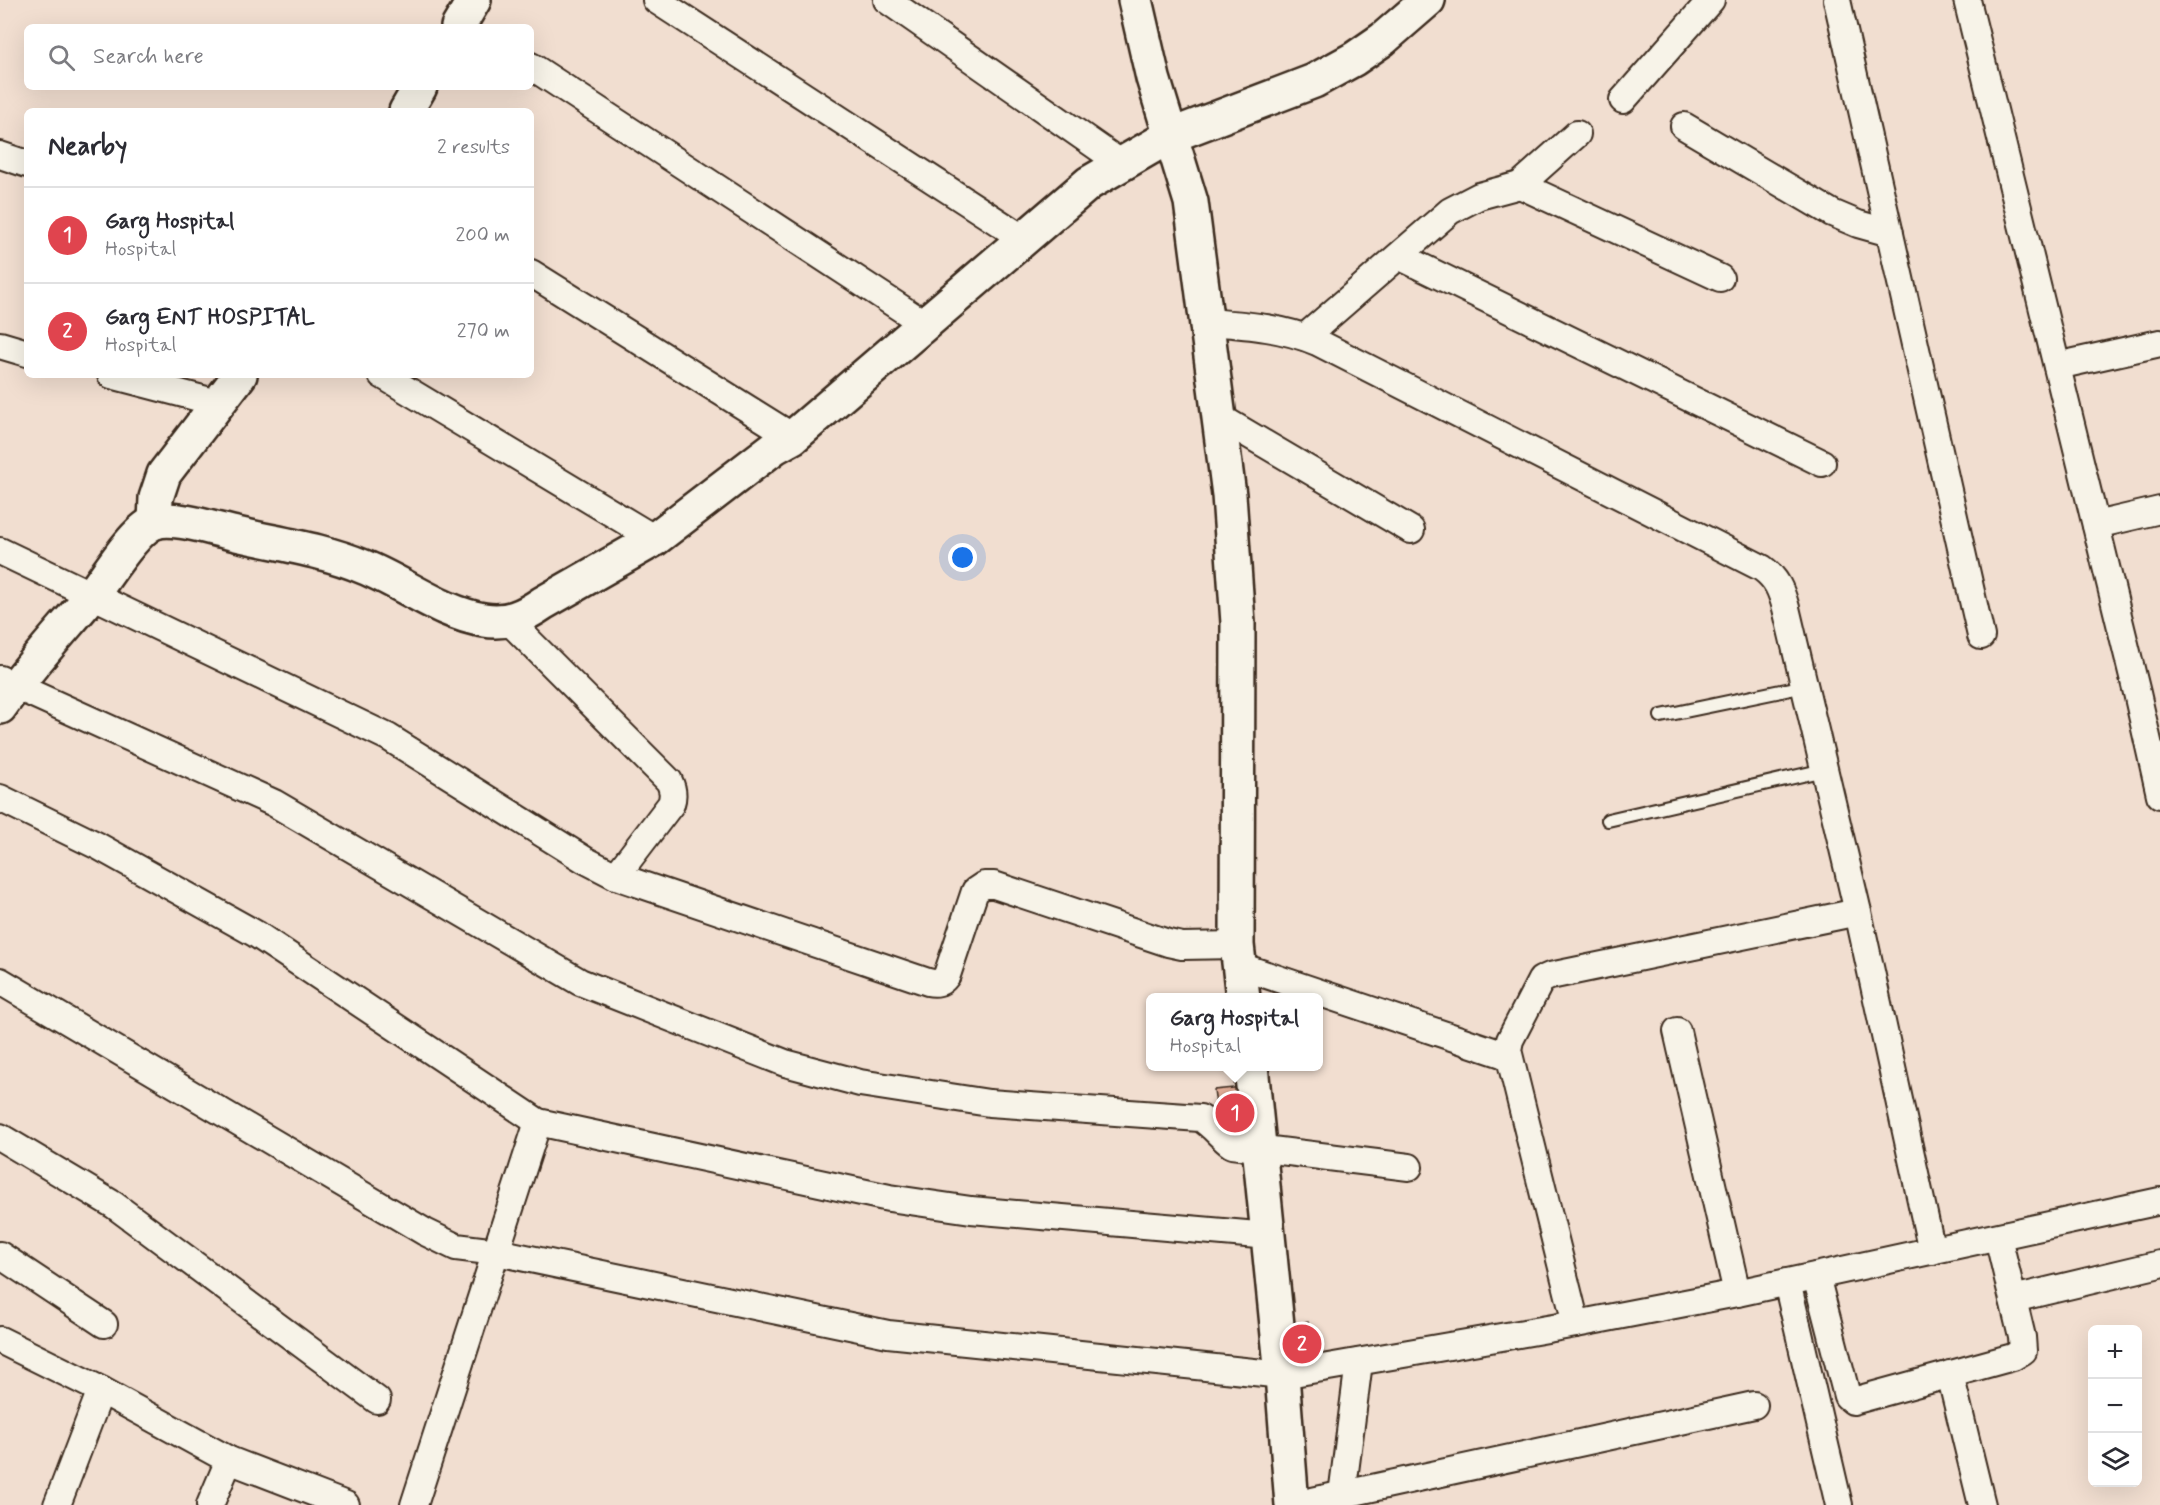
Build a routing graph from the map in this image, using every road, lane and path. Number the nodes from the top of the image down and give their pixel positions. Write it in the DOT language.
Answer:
graph roads {
  1 [pos="656,0"];
  2 [pos="1135,0"];
  3 [pos="1428,0"];
  4 [pos="1711,0"];
  5 [pos="1837,0"];
  6 [pos="1967,0"];
  7 [pos="889,1"];
  8 [pos="534,68"];
  9 [pos="418,90"];
  10 [pos="1623,100"];
  11 [pos="408,108"];
  12 [pos="1684,126"];
  13 [pos="1577,134"];
  14 [pos="1170,136"];
  15 [pos="0,154"];
  16 [pos="24,163"];
  17 [pos="1122,164"];
  18 [pos="1520,184"];
  19 [pos="1890,233"];
  20 [pos="1024,239"];
  21 [pos="1399,256"];
  22 [pos="534,275"];
  23 [pos="1720,278"];
  24 [pos="1207,322"];
  25 [pos="925,324"];
  26 [pos="1305,337"];
  27 [pos="2160,343"];
  28 [pos="0,345"];
  29 [pos="24,351"];
  30 [pos="2057,366"];
  31 [pos="122,378"];
  32 [pos="238,378"];
  33 [pos="387,378"];
  34 [pos="218,404"];
  35 [pos="1219,417"];
  36 [pos="793,436"];
  37 [pos="1822,464"];
  38 [pos="2160,510"];
  39 [pos="155,522"];
  40 [pos="2096,525"];
  41 [pos="1411,530"];
  42 [pos="655,539"];
  43 [pos="0,551"];
  44 [pos="92,595"];
  45 [pos="509,621"];
  46 [pos="1981,636"];
  47 [pos="1805,686"];
  48 [pos="5,691"];
  49 [pos="2148,691"];
  50 [pos="1661,716"];
  51 [pos="2156,763"];
  52 [pos="1824,770"];
  53 [pos="2160,795"];
  54 [pos="0,798"];
  55 [pos="1608,820"];
  56 [pos="616,876"];
  57 [pos="1858,912"];
  58 [pos="1240,970"];
  59 [pos="0,981"];
  60 [pos="1312,993"];
  61 [pos="1323,997"];
  62 [pos="1677,1031"];
  63 [pos="1508,1056"];
  64 [pos="1252,1071"];
  65 [pos="538,1122"];
  66 [pos="0,1137"];
  67 [pos="1261,1150"];
  68 [pos="1409,1167"];
  69 [pos="2160,1201"];
  70 [pos="1269,1236"];
  71 [pos="1998,1237"];
  72 [pos="1932,1251"];
  73 [pos="497,1252"];
  74 [pos="0,1255"];
  75 [pos="2160,1264"];
  76 [pos="1816,1276"];
  77 [pos="1787,1282"];
  78 [pos="1737,1293"];
  79 [pos="2013,1299"];
  80 [pos="104,1324"];
  81 [pos="1576,1324"];
  82 [pos="0,1340"];
  83 [pos="1359,1362"];
  84 [pos="1950,1374"];
  85 [pos="1282,1375"];
  86 [pos="101,1390"];
  87 [pos="377,1400"];
  88 [pos="1754,1405"];
  89 [pos="229,1460"];
  90 [pos="1342,1495"];
  91 [pos="57,1505"];
  92 [pos="210,1505"];
  93 [pos="346,1505"];
  94 [pos="414,1505"];
  95 [pos="1293,1505"];
  96 [pos="1839,1505"];
  97 [pos="1982,1505"];
  1 -- 20 [label="street"];
  2 -- 14 [label="main road"];
  3 -- 14 [label="main road"];
  4 -- 10 [label="street"];
  5 -- 19 [label="street"];
  6 -- 30 [label="street"];
  7 -- 17 [label="street"];
  8 -- 25 [label="street"];
  9 -- 11 [label="main road"];
  12 -- 19 [label="street"];
  13 -- 18 [label="street"];
  14 -- 17 [label="main road"];
  14 -- 24 [label="main road"];
  15 -- 16 [label="street"];
  17 -- 20 [label="main road"];
  18 -- 21 [label="street"];
  18 -- 23 [label="street"];
  19 -- 46 [label="street"];
  20 -- 25 [label="main road"];
  21 -- 26 [label="street"];
  21 -- 37 [label="street"];
  22 -- 36 [label="street"];
  24 -- 26 [label="street"];
  24 -- 35 [label="main road"];
  25 -- 36 [label="main road"];
  26 -- 47 [label="street"];
  27 -- 30 [label="street"];
  28 -- 29 [label="street"];
  30 -- 40 [label="street"];
  31 -- 34 [label="street"];
  32 -- 34 [label="main road"];
  33 -- 42 [label="street"];
  34 -- 39 [label="main road"];
  35 -- 41 [label="street"];
  35 -- 58 [label="main road"];
  36 -- 42 [label="main road"];
  38 -- 40 [label="street"];
  39 -- 44 [label="main road"];
  39 -- 45 [label="main road"];
  40 -- 49 [label="street"];
  42 -- 45 [label="main road"];
  43 -- 44 [label="street"];
  44 -- 48 [label="main road"];
  44 -- 56 [label="street"];
  45 -- 56 [label="street"];
  47 -- 50 [label="lane"];
  47 -- 52 [label="street"];
  48 -- 67 [label="street"];
  49 -- 51 [label="street"];
  51 -- 53 [label="street"];
  52 -- 55 [label="lane"];
  52 -- 57 [label="street"];
  54 -- 65 [label="street"];
  56 -- 58 [label="street"];
  57 -- 63 [label="street"];
  57 -- 72 [label="street"];
  58 -- 60 [label="street"];
  59 -- 73 [label="street"];
  61 -- 63 [label="street"];
  62 -- 78 [label="street"];
  63 -- 81 [label="street"];
  64 -- 67 [label="main road"];
  65 -- 70 [label="street"];
  65 -- 73 [label="street"];
  66 -- 87 [label="street"];
  67 -- 68 [label="street"];
  67 -- 70 [label="main road"];
  69 -- 71 [label="street"];
  70 -- 85 [label="main road"];
  71 -- 72 [label="street"];
  71 -- 79 [label="street"];
  72 -- 76 [label="street"];
  73 -- 85 [label="street"];
  73 -- 94 [label="street"];
  74 -- 80 [label="street"];
  75 -- 79 [label="street"];
  76 -- 77 [label="street"];
  76 -- 84 [label="street"];
  77 -- 78 [label="street"];
  77 -- 96 [label="street"];
  78 -- 81 [label="street"];
  79 -- 84 [label="street"];
  81 -- 83 [label="street"];
  82 -- 86 [label="street"];
  83 -- 85 [label="street"];
  83 -- 90 [label="street"];
  84 -- 97 [label="street"];
  85 -- 95 [label="main road"];
  86 -- 89 [label="street"];
  86 -- 91 [label="street"];
  88 -- 90 [label="street"];
  89 -- 92 [label="street"];
  89 -- 93 [label="street"];
  90 -- 95 [label="street"];
}
